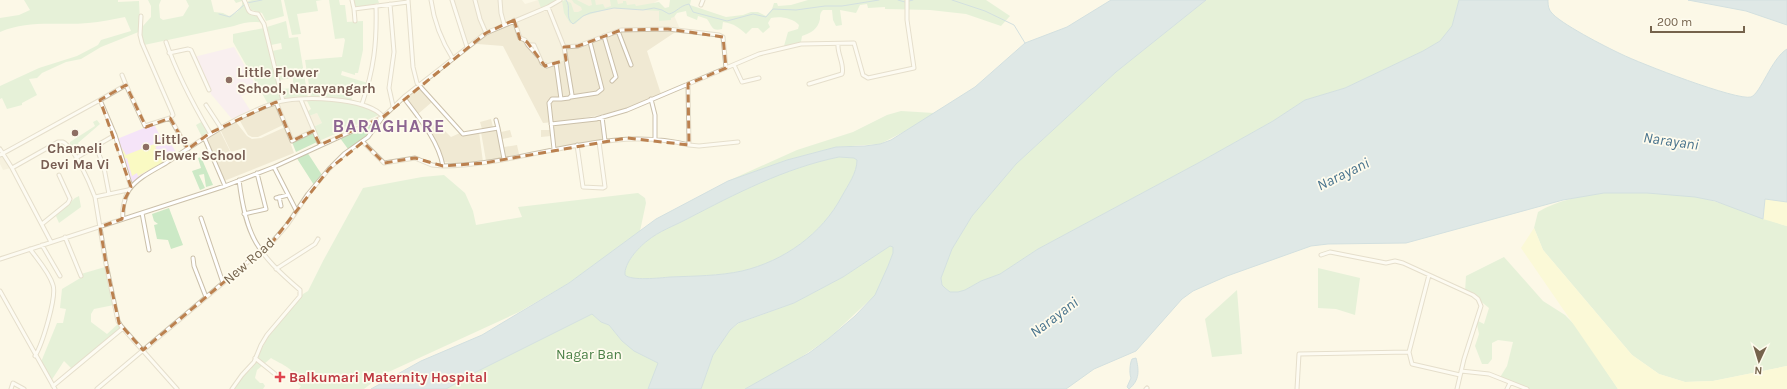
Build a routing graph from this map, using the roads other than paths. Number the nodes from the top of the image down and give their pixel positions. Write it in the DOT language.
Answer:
graph roads {
  1 [pos="352,0"];
  2 [pos="379,0"];
  3 [pos="431,0"];
  4 [pos="452,0"];
  5 [pos="475,0"];
  6 [pos="500,0"];
  7 [pos="560,0"];
  8 [pos="703,0"];
  9 [pos="907,0"];
  10 [pos="408,1"];
  11 [pos="245,3"];
  12 [pos="390,4"];
  13 [pos="701,5"];
  14 [pos="378,6"];
  15 [pos="548,7"];
  16 [pos="354,9"];
  17 [pos="141,16"];
  18 [pos="514,20"];
  19 [pos="355,21"];
  20 [pos="504,24"];
  21 [pos="618,31"];
  22 [pos="486,33"];
  23 [pos="604,36"];
  24 [pos="166,42"];
  25 [pos="590,42"];
  26 [pos="838,44"];
  27 [pos="468,47"];
  28 [pos="564,47"];
  29 [pos="169,53"];
  30 [pos="453,59"];
  31 [pos="631,65"];
  32 [pos="734,65"];
  33 [pos="726,68"];
  34 [pos="122,75"];
  35 [pos="760,78"];
  36 [pos="612,81"];
  37 [pos="688,84"];
  38 [pos="809,84"];
  39 [pos="126,85"];
  40 [pos="419,85"];
  41 [pos="208,90"];
  42 [pos="571,97"];
  43 [pos="404,98"];
  44 [pos="561,99"];
  45 [pos="651,99"];
  46 [pos="100,100"];
  47 [pos="301,100"];
  48 [pos="283,101"];
  49 [pos="276,102"];
  50 [pos="362,104"];
  51 [pos="206,105"];
  52 [pos="394,106"];
  53 [pos="383,117"];
  54 [pos="602,117"];
  55 [pos="170,118"];
  56 [pos="496,120"];
  57 [pos="551,124"];
  58 [pos="221,128"];
  59 [pos="498,128"];
  60 [pos="313,130"];
  61 [pos="210,133"];
  62 [pos="115,135"];
  63 [pos="204,137"];
  64 [pos="655,140"];
  65 [pos="605,141"];
  66 [pos="363,142"];
  67 [pos="599,142"];
  68 [pos="738,142"];
  69 [pos="320,145"];
  70 [pos="577,145"];
  71 [pos="689,145"];
  72 [pos="96,146"];
  73 [pos="0,149"];
  74 [pos="188,149"];
  75 [pos="554,149"];
  76 [pos="1,154"];
  77 [pos="76,158"];
  78 [pos="504,159"];
  79 [pos="443,166"];
  80 [pos="274,167"];
  81 [pos="12,168"];
  82 [pos="257,173"];
  83 [pos="59,175"];
  84 [pos="239,180"];
  85 [pos="225,186"];
  86 [pos="131,187"];
  87 [pos="128,190"];
  88 [pos="109,194"];
  89 [pos="288,195"];
  90 [pos="95,197"];
  91 [pos="281,206"];
  92 [pos="296,210"];
  93 [pos="142,213"];
  94 [pos="244,214"];
  95 [pos="201,218"];
  96 [pos="123,219"];
  97 [pos="42,224"];
  98 [pos="100,226"];
  99 [pos="65,237"];
  100 [pos="318,239"];
  101 [pos="50,242"];
  102 [pos="42,245"];
  103 [pos="30,249"];
  104 [pos="149,250"];
  105 [pos="261,252"];
  106 [pos="1321,255"];
  107 [pos="193,258"];
  108 [pos="0,260"];
  109 [pos="276,269"];
  110 [pos="1429,274"];
  111 [pos="60,276"];
  112 [pos="80,276"];
  113 [pos="223,284"];
  114 [pos="0,291"];
  115 [pos="206,298"];
  116 [pos="123,328"];
  117 [pos="143,350"];
  118 [pos="1409,352"];
  119 [pos="35,356"];
  120 [pos="255,358"];
  121 [pos="1461,371"];
  122 [pos="275,374"];
  123 [pos="1460,375"];
  124 [pos="1510,383"];
  125 [pos="54,388"];
  126 [pos="11,389"];
  127 [pos="24,389"];
  128 [pos="97,389"];
  129 [pos="177,389"];
  130 [pos="232,389"];
  131 [pos="1298,389"];
  132 [pos="1457,389"];
  133 [pos="1507,389"];
  134 [pos="1528,389"];
  1 -- 16 [label="street"];
  2 -- 14 [label="street"];
  3 -- 30 [label="street"];
  4 -- 27 [label="street"];
  5 -- 22 [label="street"];
  6 -- 20 [label="street"];
  7 -- 15 [label="street"];
  8 -- 13 [label="street"];
  9 -- 26 [label="street"];
  10 -- 12 [label="street"];
  10 -- 40 [label="street"];
  11 -- 48 [label="street"];
  12 -- 14 [label="street"];
  12 -- 52 [label="street"];
  14 -- 16 [label="street"];
  14 -- 50 [label="street"];
  15 -- 18 [label="street"];
  15 -- 28 [label="street"];
  16 -- 19 [label="street"];
  17 -- 55 [label="street"];
  18 -- 20 [label="street"];
  18 -- 44 [label="street"];
  20 -- 22 [label="street"];
  21 -- 23 [label="street"];
  21 -- 31 [label="street"];
  21 -- 33 [label="street"];
  22 -- 27 [label="street"];
  23 -- 25 [label="street"];
  23 -- 36 [label="street"];
  24 -- 29 [label="street"];
  25 -- 28 [label="street"];
  25 -- 42 [label="street"];
  26 -- 32 [label="street"];
  26 -- 38 [label="street"];
  27 -- 30 [label="street"];
  28 -- 42 [label="street"];
  29 -- 41 [label="street"];
  29 -- 61 [label="street"];
  30 -- 40 [label="street"];
  32 -- 33 [label="street"];
  32 -- 35 [label="street"];
  33 -- 37 [label="street"];
  34 -- 39 [label="street"];
  37 -- 45 [label="street"];
  37 -- 71 [label="street"];
  39 -- 46 [label="street"];
  39 -- 55 [label="street"];
  40 -- 43 [label="street"];
  40 -- 59 [label="street"];
  42 -- 44 [label="street"];
  43 -- 52 [label="street"];
  43 -- 79 [label="street"];
  44 -- 57 [label="street"];
  45 -- 54 [label="street"];
  45 -- 64 [label="street"];
  46 -- 62 [label="street"];
  46 -- 76 [label="street"];
  47 -- 48 [label="street"];
  47 -- 50 [label="street"];
  47 -- 60 [label="street"];
  48 -- 49 [label="street"];
  49 -- 58 [label="street"];
  49 -- 60 [label="street"];
  50 -- 53 [label="street"];
  51 -- 58 [label="street"];
  52 -- 53 [label="street"];
  53 -- 66 [label="street, New Road"];
  53 -- 69 [label="street"];
  54 -- 57 [label="street"];
  54 -- 65 [label="street"];
  55 -- 74 [label="street"];
  56 -- 59 [label="street"];
  57 -- 75 [label="street"];
  58 -- 61 [label="street"];
  59 -- 78 [label="street"];
  60 -- 69 [label="street"];
  61 -- 63 [label="street"];
  62 -- 72 [label="street"];
  62 -- 86 [label="street"];
  63 -- 74 [label="street"];
  63 -- 85 [label="street"];
  64 -- 65 [label="street"];
  64 -- 71 [label="street"];
  65 -- 67 [label="street"];
  66 -- 79 [label="street"];
  66 -- 92 [label="street, New Road"];
  67 -- 70 [label="street"];
  67 -- 70 [label="street"];
  68 -- 71 [label="street"];
  69 -- 80 [label="street"];
  70 -- 75 [label="street"];
  72 -- 77 [label="street"];
  72 -- 88 [label="street"];
  73 -- 76 [label="street"];
  74 -- 86 [label="street"];
  75 -- 78 [label="street"];
  76 -- 81 [label="street"];
  77 -- 81 [label="street"];
  77 -- 90 [label="street"];
  78 -- 79 [label="street"];
  80 -- 82 [label="street"];
  80 -- 89 [label="street"];
  81 -- 97 [label="street"];
  82 -- 84 [label="street"];
  82 -- 94 [label="street"];
  83 -- 97 [label="street"];
  84 -- 85 [label="street"];
  84 -- 94 [label="street"];
  85 -- 93 [label="street"];
  86 -- 87 [label="street"];
  87 -- 88 [label="street"];
  87 -- 96 [label="street"];
  88 -- 90 [label="street"];
  89 -- 91 [label="street"];
  89 -- 92 [label="street"];
  90 -- 98 [label="street"];
  92 -- 105 [label="street, New Road"];
  93 -- 96 [label="street"];
  93 -- 104 [label="street"];
  94 -- 105 [label="street"];
  95 -- 113 [label="street"];
  96 -- 98 [label="street"];
  97 -- 101 [label="street"];
  98 -- 99 [label="street"];
  98 -- 116 [label="street"];
  99 -- 101 [label="street"];
  99 -- 112 [label="street"];
  100 -- 109 [label="street"];
  101 -- 102 [label="street"];
  102 -- 103 [label="street"];
  102 -- 111 [label="street"];
  103 -- 108 [label="street"];
  103 -- 119 [label="street"];
  105 -- 109 [label="street"];
  105 -- 113 [label="street, New Road"];
  106 -- 110 [label="street"];
  107 -- 115 [label="street"];
  109 -- 120 [label="street"];
  110 -- 118 [label="street"];
  110 -- 121 [label="street"];
  113 -- 115 [label="street, New Road"];
  114 -- 119 [label="street"];
  115 -- 117 [label="street, New Road"];
  116 -- 117 [label="street"];
  116 -- 125 [label="street"];
  117 -- 128 [label="street, New Road"];
  117 -- 129 [label="street"];
  118 -- 123 [label="street"];
  118 -- 131 [label="street"];
  119 -- 125 [label="street"];
  120 -- 122 [label="street"];
  120 -- 130 [label="street"];
  121 -- 123 [label="street"];
  121 -- 124 [label="street"];
  123 -- 132 [label="street"];
  124 -- 133 [label="street"];
  124 -- 134 [label="street"];
  126 -- 127 [label="street"];
}
